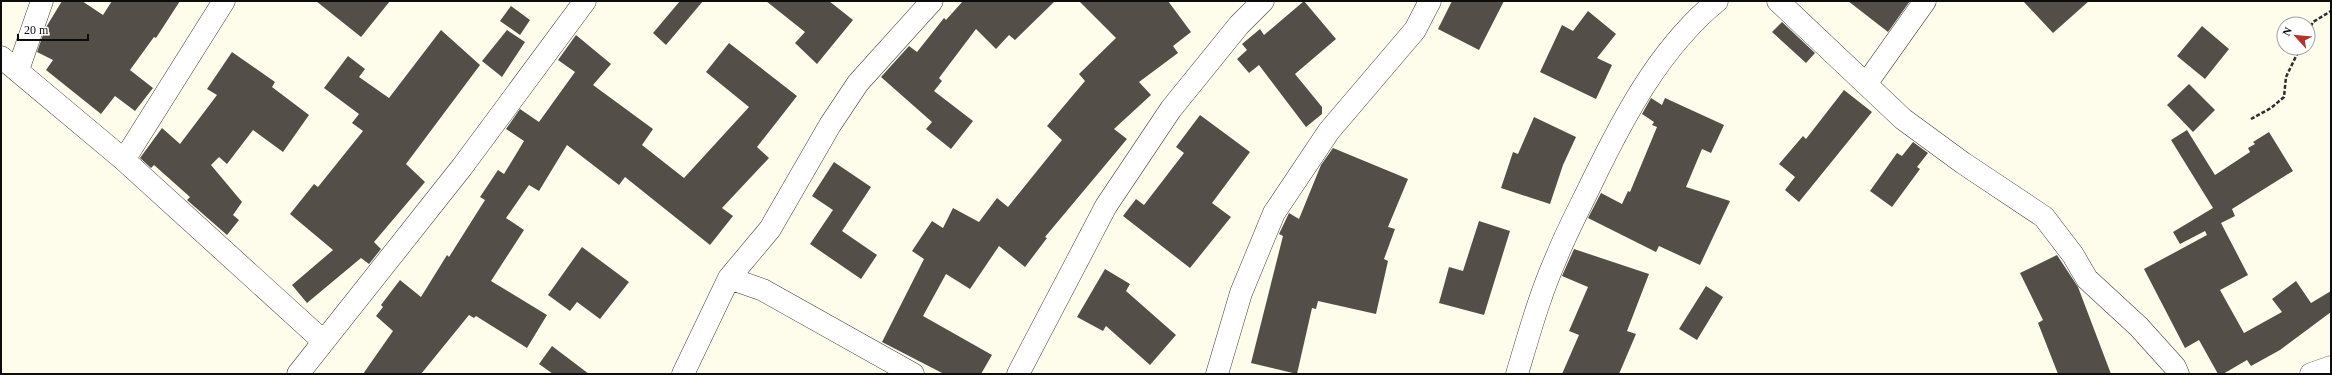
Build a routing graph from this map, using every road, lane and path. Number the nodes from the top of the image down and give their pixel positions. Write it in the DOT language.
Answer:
graph roads {
  1 [pos="42,1"];
  2 [pos="224,1"];
  3 [pos="586,1"];
  4 [pos="932,1"];
  5 [pos="1263,1"];
  6 [pos="1430,1"];
  7 [pos="1717,1"];
  8 [pos="1778,1"];
  9 [pos="1925,1"];
  10 [pos="2331,10"];
  11 [pos="2316,20"];
  12 [pos="2296,56"];
  13 [pos="1,58"];
  14 [pos="18,70"];
  15 [pos="1866,84"];
  16 [pos="2251,119"];
  17 [pos="124,160"];
  18 [pos="729,278"];
  19 [pos="323,341"];
  20 [pos="2331,367"];
  21 [pos="298,374"];
  22 [pos="683,374"];
  23 [pos="913,374"];
  24 [pos="1018,374"];
  25 [pos="1217,374"];
  26 [pos="1517,374"];
  27 [pos="2178,374"];
  28 [pos="2311,374"];
  1 -- 14 [label="street"];
  2 -- 17 [label="street"];
  3 -- 19 [label="street"];
  4 -- 18 [label="street"];
  5 -- 24 [label="street"];
  6 -- 25 [label="street"];
  7 -- 26 [label="street"];
  8 -- 15 [label="street"];
  9 -- 15 [label="street"];
  10 -- 11 [label="path"];
  12 -- 16 [label="path"];
  13 -- 14 [label="street"];
  14 -- 17 [label="street"];
  15 -- 27 [label="street"];
  17 -- 19 [label="street"];
  18 -- 22 [label="street"];
  18 -- 23 [label="street"];
  19 -- 21 [label="street"];
  20 -- 28 [label="street"];
}
